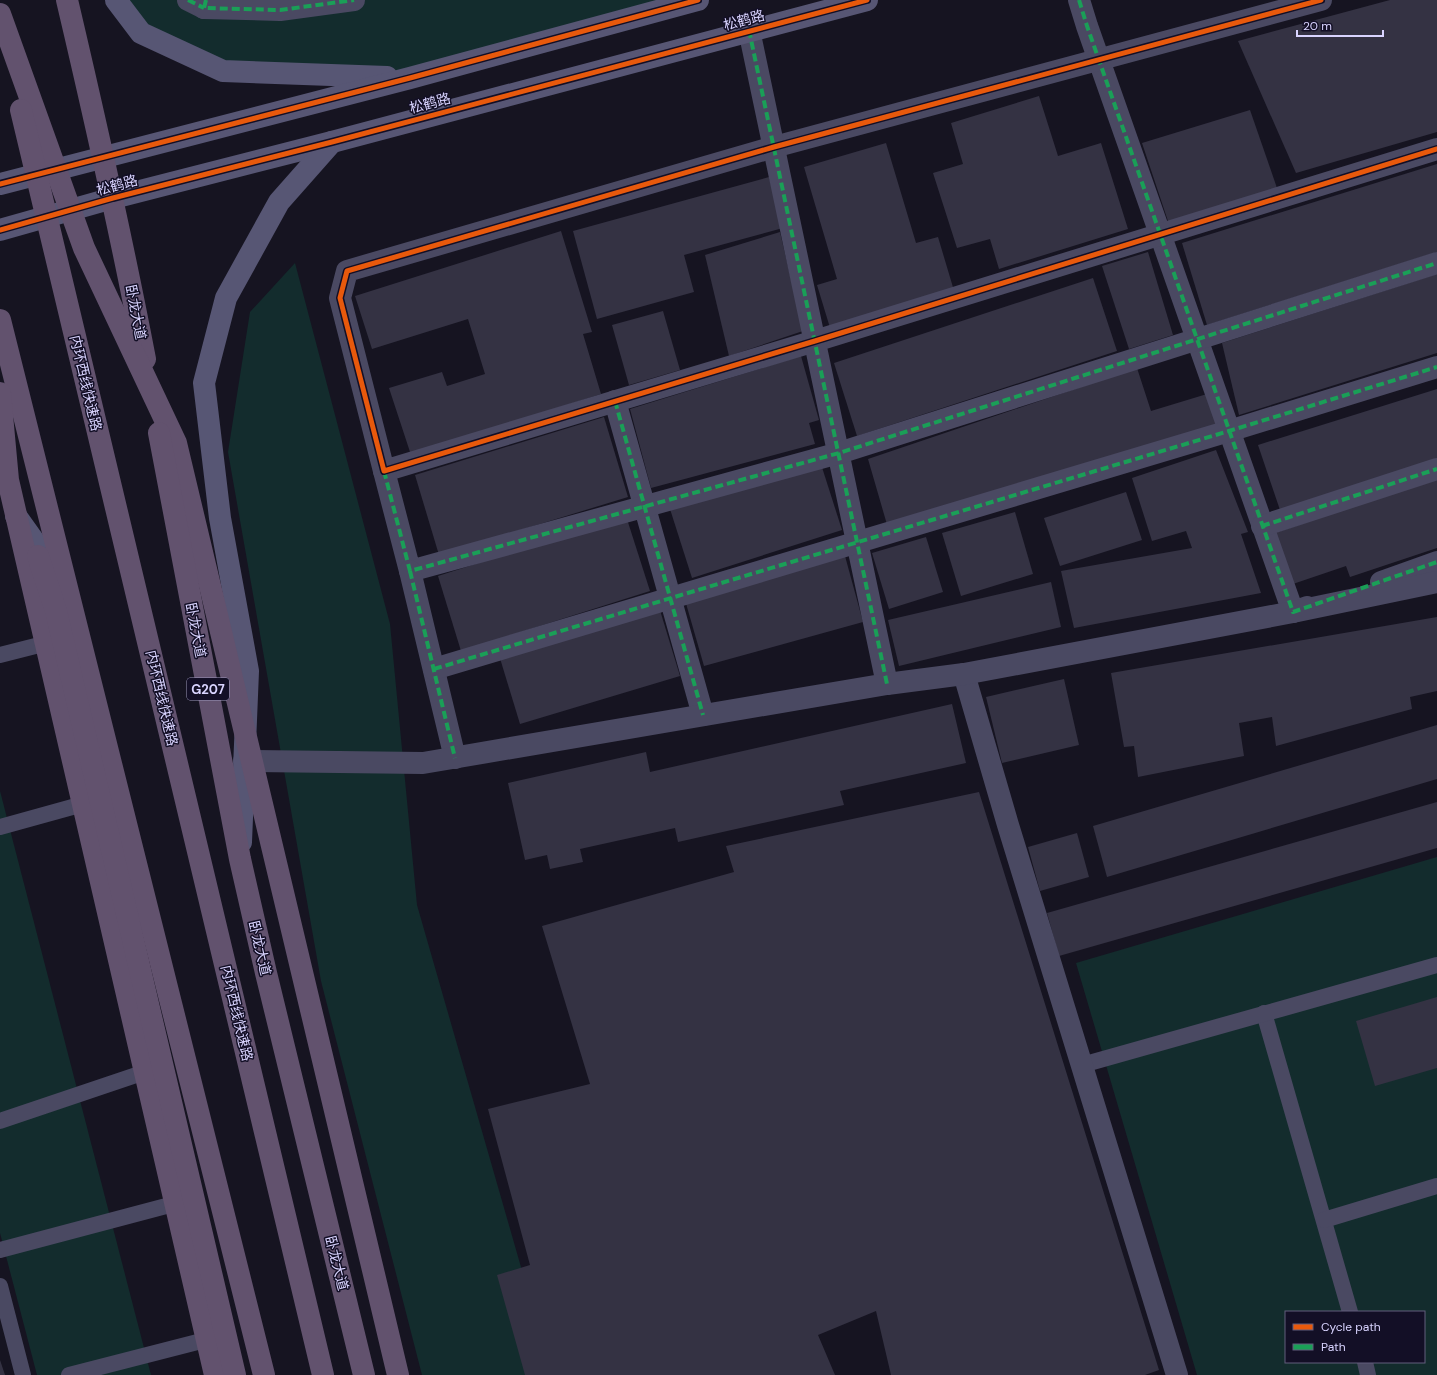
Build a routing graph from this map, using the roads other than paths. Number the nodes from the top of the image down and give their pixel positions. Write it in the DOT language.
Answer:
graph roads {
  1 [pos="67,0"];
  2 [pos="116,0"];
  3 [pos="354,0"];
  4 [pos="698,0"];
  5 [pos="867,0"];
  6 [pos="1079,0"];
  7 [pos="1321,0"];
  8 [pos="200,3"];
  9 [pos="0,14"];
  10 [pos="0,21"];
  11 [pos="749,30"];
  12 [pos="1098,59"];
  13 [pos="410,78"];
  14 [pos="332,142"];
  15 [pos="774,147"];
  16 [pos="1437,149"];
  17 [pos="104,156"];
  18 [pos="0,184"];
  19 [pos="113,198"];
  20 [pos="0,230"];
  21 [pos="1160,234"];
  22 [pos="1437,264"];
  23 [pos="0,320"];
  24 [pos="1197,339"];
  25 [pos="815,341"];
  26 [pos="1437,367"];
  27 [pos="0,393"];
  28 [pos="615,401"];
  29 [pos="1229,431"];
  30 [pos="0,441"];
  31 [pos="839,453"];
  32 [pos="1437,469"];
  33 [pos="384,471"];
  34 [pos="0,494"];
  35 [pos="644,506"];
  36 [pos="1262,526"];
  37 [pos="858,542"];
  38 [pos="1437,562"];
  39 [pos="410,571"];
  40 [pos="1437,582"];
  41 [pos="670,598"];
  42 [pos="56,611"];
  43 [pos="1293,612"];
  44 [pos="63,639"];
  45 [pos="0,655"];
  46 [pos="434,669"];
  47 [pos="964,674"];
  48 [pos="887,684"];
  49 [pos="703,715"];
  50 [pos="455,758"];
  51 [pos="244,761"];
  52 [pos="101,799"];
  53 [pos="0,827"];
  54 [pos="240,859"];
  55 [pos="1437,965"];
  56 [pos="1264,1013"];
  57 [pos="1082,1064"];
  58 [pos="164,1066"];
  59 [pos="0,1121"];
  60 [pos="1437,1186"];
  61 [pos="185,1201"];
  62 [pos="1324,1220"];
  63 [pos="0,1250"];
  64 [pos="0,1286"];
  65 [pos="1350,1311"];
  66 [pos="226,1335"];
  67 [pos="1365,1363"];
  68 [pos="396,1368"];
  69 [pos="23,1375"];
  70 [pos="69,1375"];
  71 [pos="216,1375"];
  72 [pos="235,1375"];
  73 [pos="264,1375"];
  74 [pos="323,1375"];
  75 [pos="364,1375"];
  76 [pos="1177,1375"];
  77 [pos="1368,1375"];
  1 -- 17 [label="highway, 卧龙大道 / G207"];
  2 -- 13 [label="main road"];
  3 -- 8 [label="street"];
  4 -- 13 [label="main road, 松鹤路"];
  5 -- 11 [label="main road, 松鹤路"];
  6 -- 12 [label="street"];
  7 -- 12 [label="street"];
  9 -- 68 [label="highway"];
  10 -- 74 [label="highway, 内环西线快速路"];
  11 -- 14 [label="main road, 松鹤路"];
  11 -- 15 [label="street"];
  12 -- 15 [label="street"];
  12 -- 21 [label="street"];
  13 -- 17 [label="main road, 松鹤路"];
  14 -- 19 [label="main road, 松鹤路"];
  14 -- 51 [label="main road"];
  15 -- 25 [label="street"];
  15 -- 33 [label="street"];
  16 -- 21 [label="street"];
  17 -- 18 [label="main road, 松鹤路"];
  17 -- 19 [label="highway, 卧龙大道 / G207"];
  19 -- 20 [label="main road, 松鹤路"];
  19 -- 54 [label="highway, 卧龙大道 / G207"];
  21 -- 24 [label="street"];
  21 -- 25 [label="street"];
  22 -- 24 [label="street"];
  23 -- 73 [label="highway"];
  24 -- 29 [label="street"];
  24 -- 31 [label="street"];
  25 -- 28 [label="street"];
  25 -- 31 [label="street"];
  26 -- 29 [label="street"];
  27 -- 61 [label="highway"];
  28 -- 33 [label="street"];
  28 -- 35 [label="street"];
  29 -- 36 [label="street"];
  29 -- 37 [label="street"];
  30 -- 42 [label="highway"];
  31 -- 35 [label="street"];
  31 -- 37 [label="street"];
  32 -- 36 [label="street"];
  33 -- 39 [label="street"];
  34 -- 42 [label="main road"];
  35 -- 39 [label="street"];
  35 -- 41 [label="street"];
  36 -- 43 [label="street"];
  37 -- 41 [label="street"];
  37 -- 48 [label="street"];
  38 -- 43 [label="street"];
  39 -- 46 [label="street"];
  40 -- 43 [label="street"];
  41 -- 46 [label="street"];
  41 -- 49 [label="street"];
  42 -- 44 [label="highway"];
  43 -- 47 [label="street"];
  44 -- 45 [label="lane"];
  44 -- 52 [label="highway"];
  46 -- 50 [label="street"];
  47 -- 48 [label="street"];
  47 -- 57 [label="street"];
  48 -- 49 [label="street"];
  49 -- 50 [label="street"];
  50 -- 51 [label="street"];
  51 -- 54 [label="main road"];
  52 -- 53 [label="lane"];
  52 -- 58 [label="highway"];
  54 -- 75 [label="highway, 卧龙大道 / G207"];
  55 -- 56 [label="lane"];
  56 -- 57 [label="lane"];
  56 -- 62 [label="lane"];
  57 -- 76 [label="street"];
  58 -- 59 [label="lane"];
  58 -- 61 [label="highway"];
  60 -- 62 [label="lane"];
  61 -- 63 [label="lane"];
  61 -- 66 [label="highway"];
  61 -- 71 [label="highway"];
  62 -- 65 [label="lane"];
  64 -- 69 [label="lane"];
  66 -- 70 [label="lane"];
  66 -- 72 [label="highway"];
  67 -- 77 [label="lane"];
}
